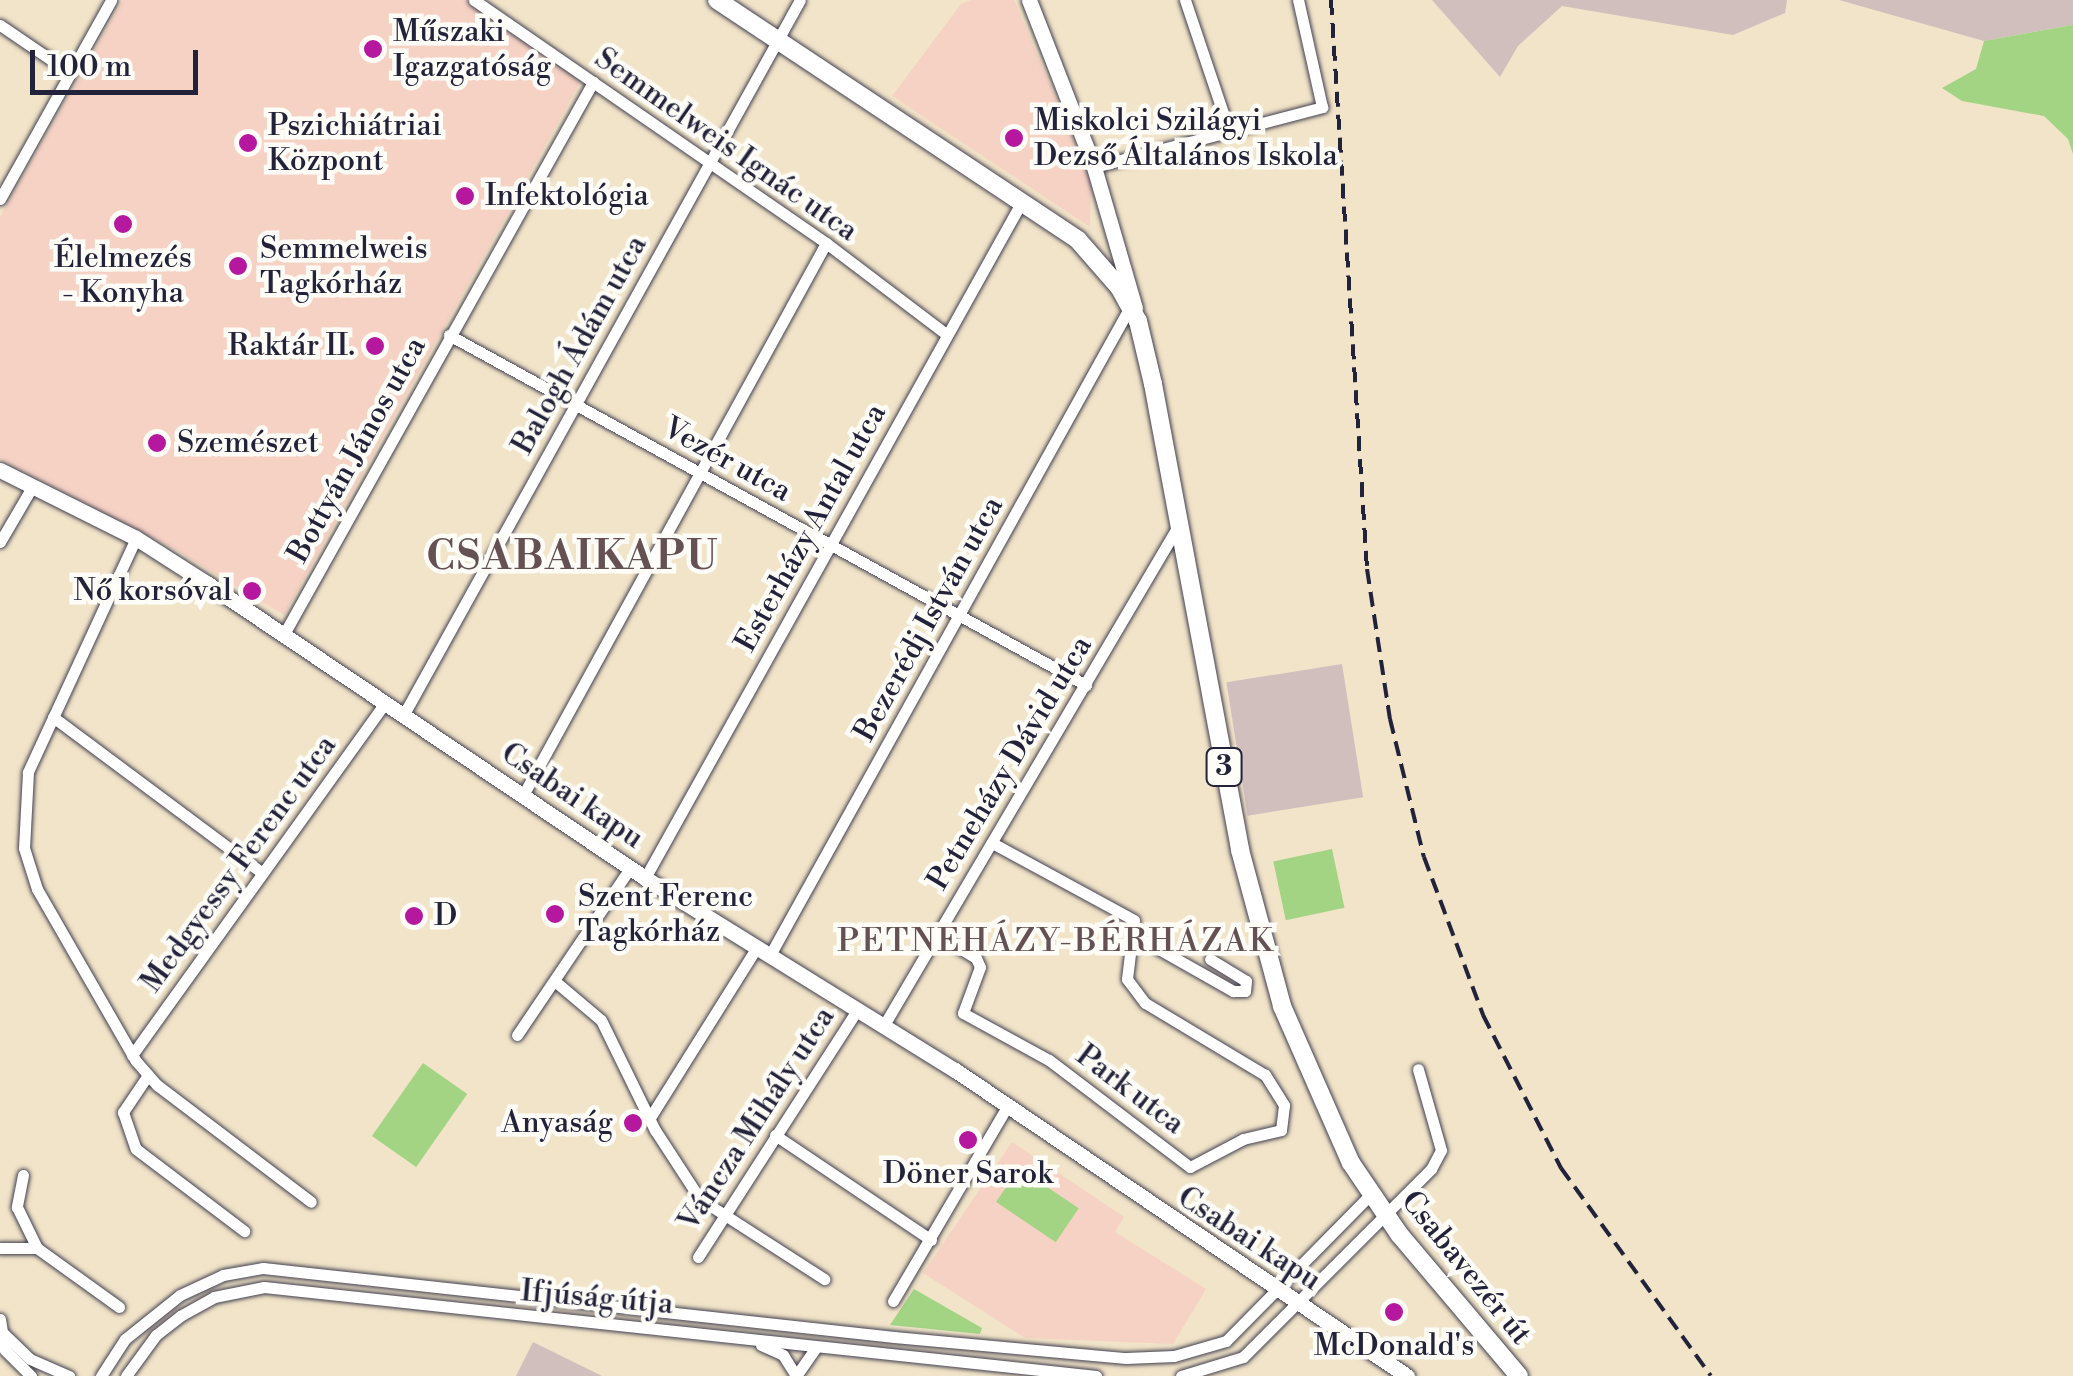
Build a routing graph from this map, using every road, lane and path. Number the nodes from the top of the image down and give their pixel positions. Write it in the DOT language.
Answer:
graph roads {
  1 [pos="111,0"];
  2 [pos="474,0"];
  3 [pos="717,0"];
  4 [pos="800,0"];
  5 [pos="1029,0"];
  6 [pos="1185,0"];
  7 [pos="1298,0"];
  8 [pos="0,25"];
  9 [pos="779,40"];
  10 [pos="69,72"];
  11 [pos="593,82"];
  12 [pos="1229,131"];
  13 [pos="710,162"];
  14 [pos="1094,167"];
  15 [pos="5,180"];
  16 [pos="0,199"];
  17 [pos="1021,202"];
  18 [pos="1111,234"];
  19 [pos="826,242"];
  20 [pos="1106,268"];
  21 [pos="1134,314"];
  22 [pos="450,335"];
  23 [pos="947,335"];
  24 [pos="575,405"];
  25 [pos="0,470"];
  26 [pos="699,472"];
  27 [pos="32,486"];
  28 [pos="1178,526"];
  29 [pos="136,538"];
  30 [pos="0,542"];
  31 [pos="829,547"];
  32 [pos="958,618"];
  33 [pos="284,634"];
  34 [pos="1086,685"];
  35 [pos="386,702"];
  36 [pos="404,714"];
  37 [pos="53,718"];
  38 [pos="522,796"];
  39 [pos="992,843"];
  40 [pos="630,868"];
  41 [pos="262,874"];
  42 [pos="644,878"];
  43 [pos="938,935"];
  44 [pos="1134,935"];
  45 [pos="764,951"];
  46 [pos="1210,959"];
  47 [pos="557,983"];
  48 [pos="858,1008"];
  49 [pos="884,1025"];
  50 [pos="517,1035"];
  51 [pos="132,1055"];
  52 [pos="1418,1068"];
  53 [pos="148,1075"];
  54 [pos="1007,1107"];
  55 [pos="652,1116"];
  56 [pos="775,1135"];
  57 [pos="23,1175"];
  58 [pos="1372,1193"];
  59 [pos="311,1202"];
  60 [pos="1384,1212"];
  61 [pos="725,1214"];
  62 [pos="244,1231"];
  63 [pos="931,1240"];
  64 [pos="0,1248"];
  65 [pos="38,1248"];
  66 [pos="698,1257"];
  67 [pos="824,1278"];
  68 [pos="1278,1291"];
  69 [pos="893,1302"];
  70 [pos="1296,1302"];
  71 [pos="119,1307"];
  72 [pos="725,1314"];
  73 [pos="0,1319"];
  74 [pos="794,1327"];
  75 [pos="829,1328"];
  76 [pos="3,1333"];
  77 [pos="748,1339"];
  78 [pos="793,1344"];
  79 [pos="815,1349"];
  80 [pos="1188,1353"];
  81 [pos="1240,1360"];
  82 [pos="1190,1375"];
  83 [pos="30,1376"];
  84 [pos="69,1376"];
  85 [pos="101,1376"];
  86 [pos="126,1376"];
  87 [pos="796,1376"];
  88 [pos="1096,1376"];
  89 [pos="1226,1376"];
  90 [pos="1407,1376"];
  91 [pos="1519,1376"];
  1 -- 10 [label="street"];
  2 -- 11 [label="street, Semmelweis Ignác utca"];
  3 -- 9 [label="main road, 3"];
  4 -- 9 [label="street, Balogh Ádám utca"];
  5 -- 14 [label="street"];
  6 -- 12 [label="street"];
  7 -- 12 [label="street"];
  8 -- 10 [label="street"];
  9 -- 13 [label="street, Balogh Ádám utca"];
  9 -- 17 [label="main road, 3"];
  10 -- 15 [label="street"];
  11 -- 13 [label="street, Semmelweis Ignác utca"];
  11 -- 22 [label="street, Bottyán János utca"];
  12 -- 14 [label="street"];
  13 -- 19 [label="street, Semmelweis Ignác utca"];
  13 -- 24 [label="street, Balogh Ádám utca"];
  14 -- 18 [label="street"];
  15 -- 16 [label="street"];
  17 -- 20 [label="main road, 3"];
  17 -- 23 [label="street, Esterházy Antal utca"];
  18 -- 20 [label="street"];
  18 -- 21 [label="street"];
  19 -- 23 [label="street, Semmelweis Ignác utca"];
  19 -- 26 [label="street"];
  20 -- 21 [label="main road, 3"];
  21 -- 28 [label="main road, 3"];
  21 -- 32 [label="street, Bezerédj István utca"];
  22 -- 24 [label="street, Vezér utca"];
  22 -- 33 [label="street, Bottyán János utca"];
  23 -- 31 [label="street, Esterházy Antal utca"];
  24 -- 26 [label="street, Vezér utca"];
  24 -- 36 [label="street, Balogh Ádám utca"];
  25 -- 27 [label="street, Csabai kapu"];
  26 -- 31 [label="street, Vezér utca"];
  26 -- 38 [label="street"];
  27 -- 29 [label="street, Csabai kapu"];
  27 -- 30 [label="street"];
  28 -- 34 [label="street, Petneházy Dávid utca"];
  28 -- 58 [label="main road, 3"];
  29 -- 33 [label="street, Csabai kapu"];
  29 -- 37 [label="street"];
  31 -- 32 [label="street, Vezér utca"];
  31 -- 42 [label="street, Esterházy Antal utca"];
  32 -- 34 [label="street, Vezér utca"];
  32 -- 45 [label="street, Bezerédj István utca"];
  33 -- 35 [label="street, Csabai kapu"];
  34 -- 39 [label="street, Petneházy Dávid utca"];
  35 -- 36 [label="street, Csabai kapu"];
  35 -- 41 [label="street, Medgyessy Ferenc utca"];
  36 -- 38 [label="street, Csabai kapu"];
  37 -- 41 [label="street"];
  37 -- 51 [label="street"];
  38 -- 40 [label="street, Csabai kapu"];
  39 -- 43 [label="street, Petneházy Dávid utca"];
  39 -- 44 [label="street"];
  40 -- 42 [label="street, Csabai kapu"];
  40 -- 47 [label="street"];
  41 -- 51 [label="street, Medgyessy Ferenc utca"];
  42 -- 45 [label="street, Csabai kapu"];
  43 -- 44 [label="street, Park utca"];
  43 -- 49 [label="street, Petneházy Dávid utca"];
  44 -- 46 [label="street"];
  45 -- 48 [label="street, Csabai kapu"];
  45 -- 55 [label="street, Bezerédj István utca"];
  47 -- 50 [label="street"];
  47 -- 55 [label="street"];
  48 -- 49 [label="street, Csabai kapu"];
  48 -- 56 [label="street, Váncza Mihály utca"];
  49 -- 54 [label="street, Csabai kapu"];
  51 -- 53 [label="street"];
  52 -- 60 [label="street"];
  53 -- 59 [label="street"];
  53 -- 62 [label="street"];
  54 -- 63 [label="street"];
  54 -- 68 [label="street, Csabai kapu"];
  55 -- 61 [label="street"];
  56 -- 61 [label="street, Váncza Mihály utca"];
  56 -- 63 [label="street"];
  57 -- 65 [label="street"];
  58 -- 60 [label="main road, Csabavezér út / 3"];
  58 -- 68 [label="street, Ifjúság útja"];
  60 -- 70 [label="street"];
  60 -- 91 [label="main road, Csabavezér út / 3"];
  61 -- 66 [label="street, Váncza Mihály utca"];
  61 -- 67 [label="street"];
  63 -- 69 [label="street"];
  64 -- 65 [label="street"];
  65 -- 71 [label="street"];
  68 -- 70 [label="street, Csabai kapu"];
  68 -- 80 [label="street, Ifjúság útja"];
  70 -- 81 [label="street"];
  70 -- 90 [label="street, Csabai kapu"];
  72 -- 74 [label="street, Ifjúság útja"];
  72 -- 75 [label="street, Ifjúság útja"];
  72 -- 85 [label="street, Ifjúság útja"];
  73 -- 76 [label="street"];
  74 -- 75 [label="street, Ifjúság útja"];
  74 -- 78 [label="street"];
  75 -- 80 [label="street, Ifjúság útja"];
  76 -- 83 [label="street"];
  76 -- 84 [label="street"];
  77 -- 78 [label="street, Ifjúság útja"];
  77 -- 86 [label="street, Ifjúság útja"];
  77 -- 87 [label="street"];
  78 -- 79 [label="street, Ifjúság útja"];
  78 -- 87 [label="street"];
  79 -- 87 [label="street"];
  79 -- 88 [label="street, Ifjúság útja"];
  80 -- 82 [label="street"];
  81 -- 82 [label="street"];
  81 -- 89 [label="street"];
}
